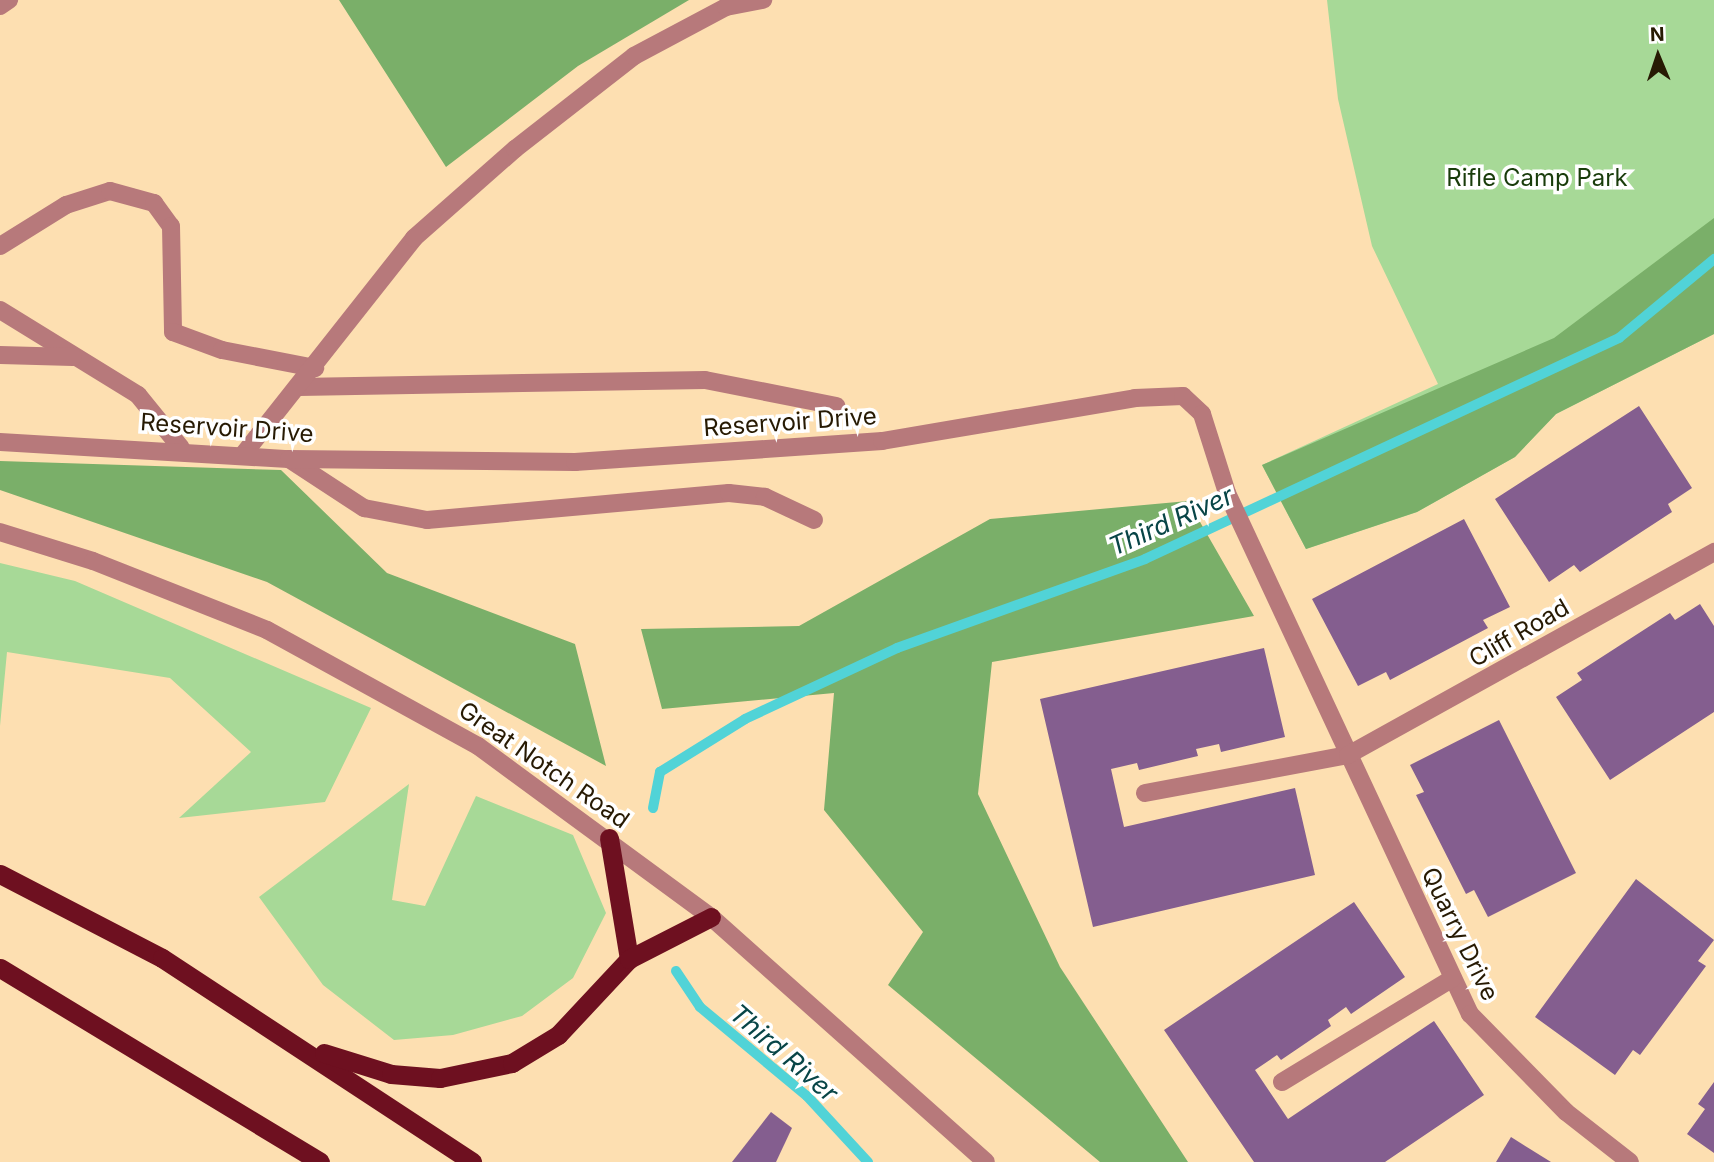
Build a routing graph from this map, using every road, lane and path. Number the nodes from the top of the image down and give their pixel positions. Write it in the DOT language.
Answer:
graph roads {
  1 [pos="9,0"];
  2 [pos="763,0"];
  3 [pos="0,6"];
  4 [pos="0,246"];
  5 [pos="0,310"];
  6 [pos="0,355"];
  7 [pos="76,357"];
  8 [pos="315,368"];
  9 [pos="299,387"];
  10 [pos="836,406"];
  11 [pos="0,442"];
  12 [pos="181,448"];
  13 [pos="242,456"];
  14 [pos="289,459"];
  15 [pos="814,520"];
  16 [pos="0,532"];
  17 [pos="1714,552"];
  18 [pos="1348,755"];
  19 [pos="1145,793"];
  20 [pos="609,838"];
  21 [pos="0,874"];
  22 [pos="711,917"];
  23 [pos="629,958"];
  24 [pos="0,968"];
  25 [pos="1453,978"];
  26 [pos="288,1037"];
  27 [pos="1282,1082"];
  28 [pos="320,1162"];
  29 [pos="472,1162"];
  30 [pos="986,1162"];
  31 [pos="1630,1162"];
  1 -- 3 [label="street"];
  2 -- 8 [label="street"];
  4 -- 8 [label="street"];
  5 -- 7 [label="street"];
  6 -- 7 [label="street"];
  7 -- 12 [label="street"];
  8 -- 9 [label="street"];
  9 -- 10 [label="street"];
  9 -- 13 [label="street"];
  11 -- 12 [label="street, Reservoir Drive"];
  12 -- 13 [label="street, Reservoir Drive"];
  13 -- 14 [label="street, Reservoir Drive"];
  14 -- 15 [label="street"];
  14 -- 18 [label="street, Reservoir Drive"];
  16 -- 20 [label="street, Great Notch Road"];
  17 -- 18 [label="street, Cliff Road"];
  18 -- 19 [label="street, Cliff Road"];
  18 -- 25 [label="street, Quarry Drive"];
  20 -- 22 [label="street, Great Notch Road"];
  20 -- 23 [label="highway"];
  21 -- 26 [label="highway"];
  22 -- 23 [label="highway"];
  22 -- 30 [label="street, Great Notch Road"];
  23 -- 26 [label="highway"];
  24 -- 28 [label="highway"];
  25 -- 27 [label="street"];
  25 -- 31 [label="street, Quarry Drive"];
  26 -- 29 [label="highway"];
}
